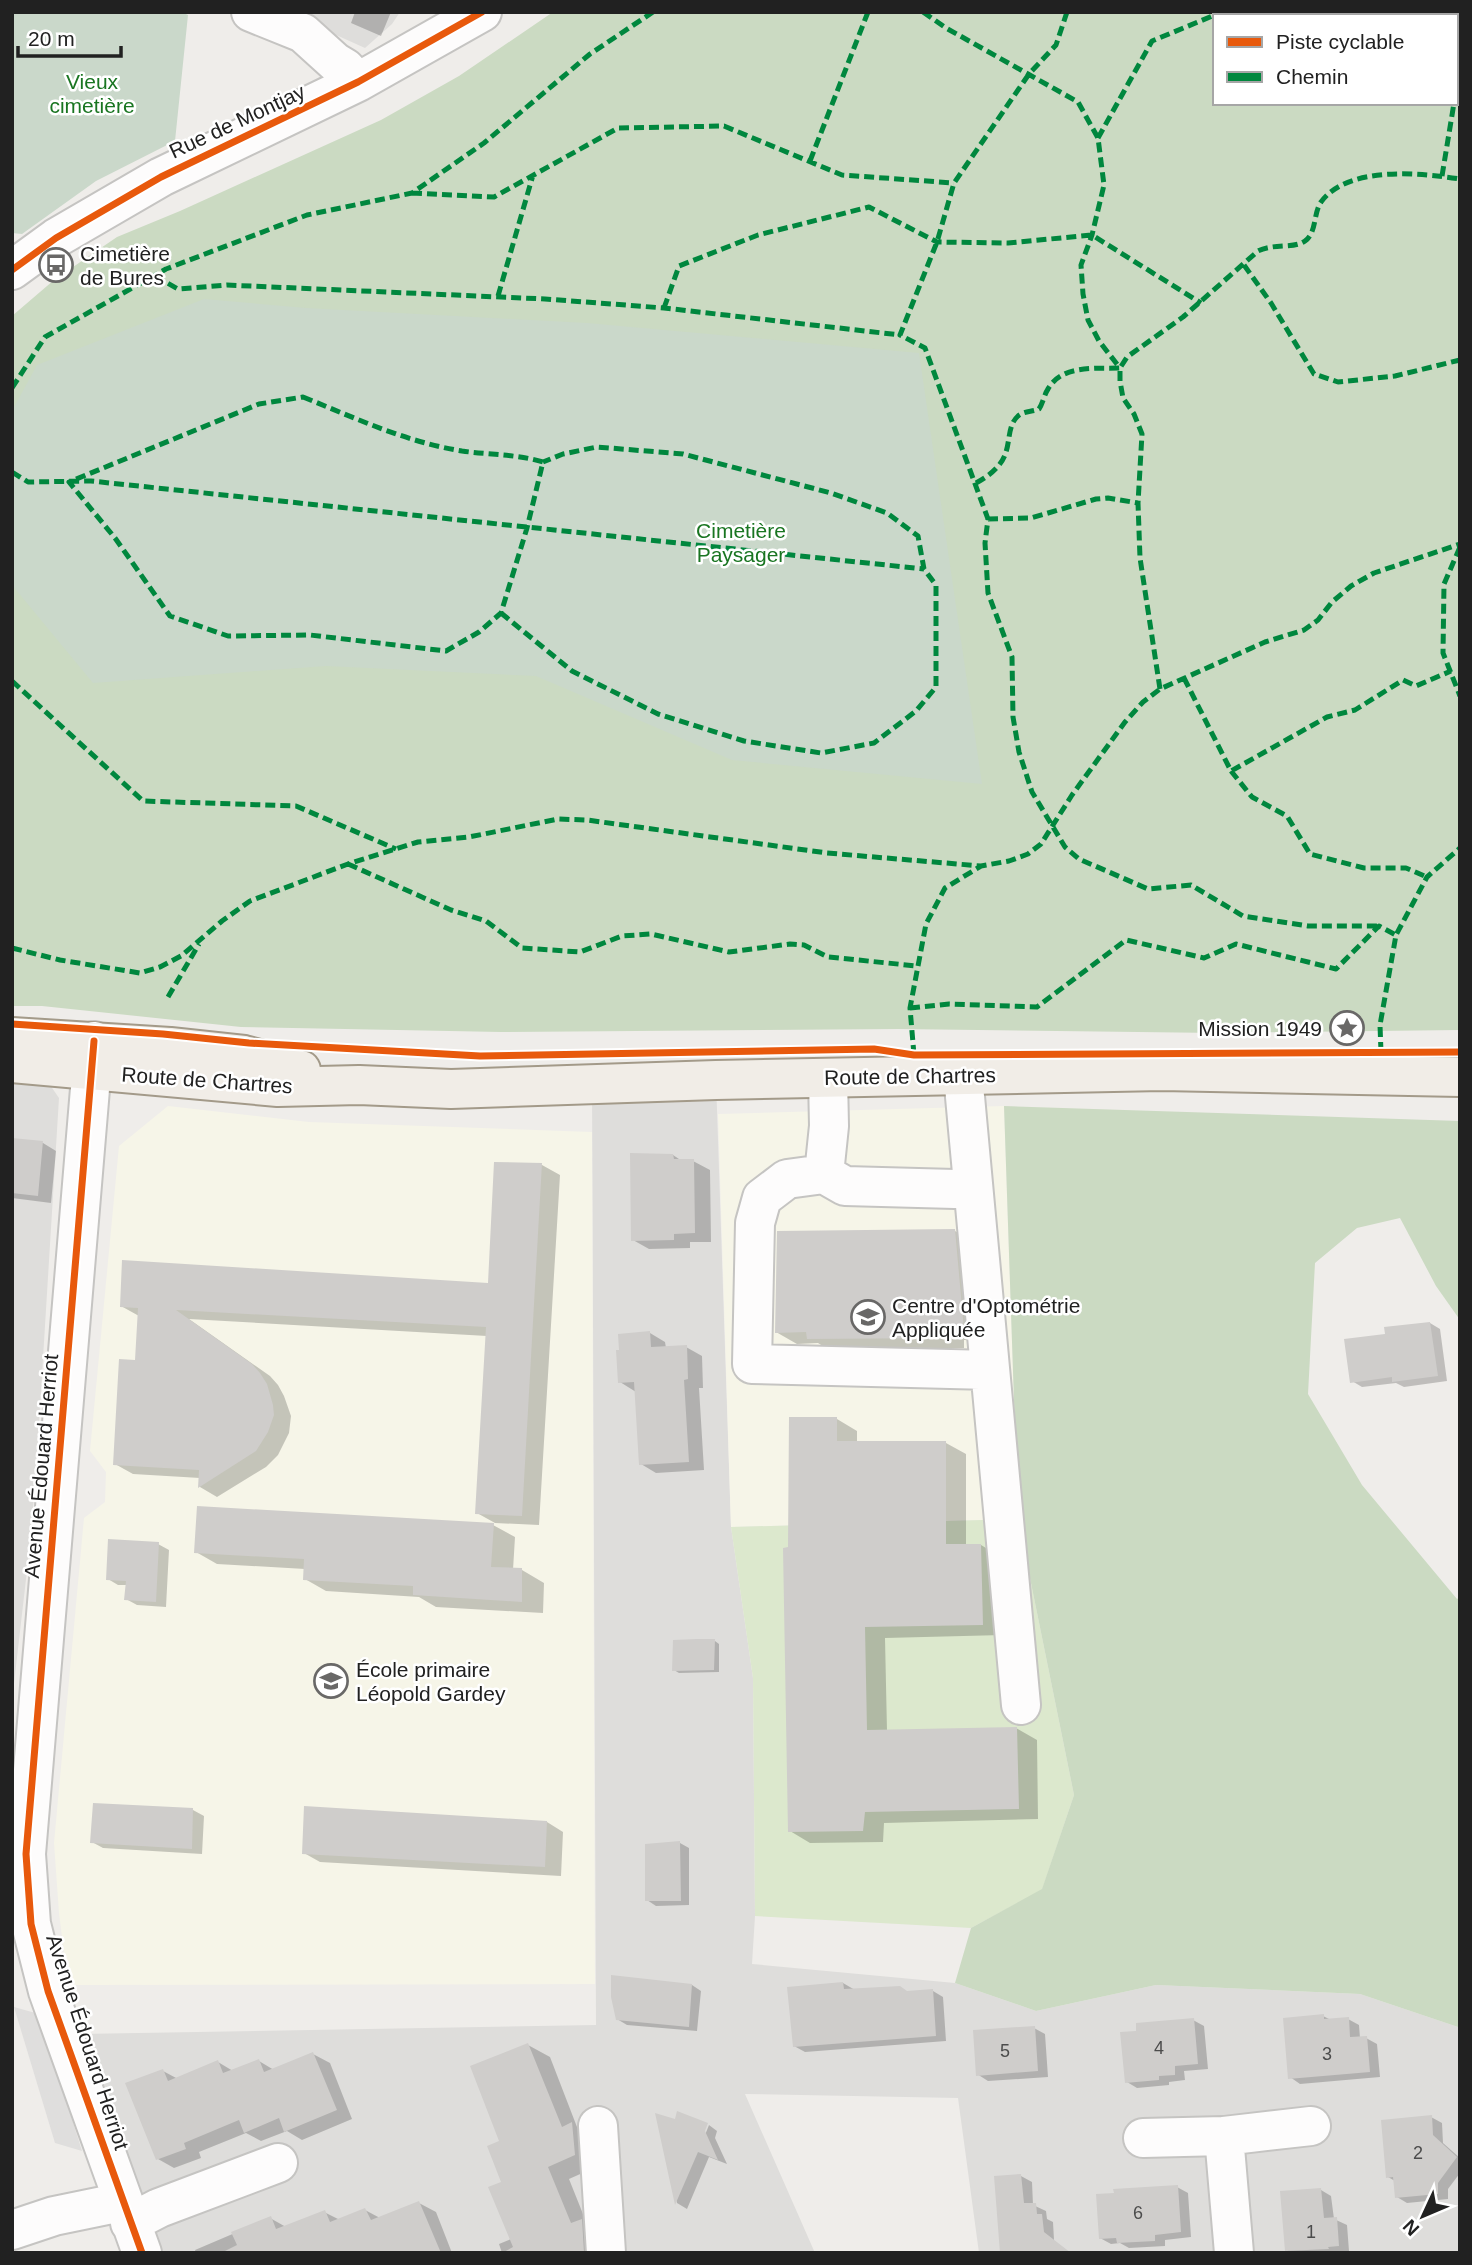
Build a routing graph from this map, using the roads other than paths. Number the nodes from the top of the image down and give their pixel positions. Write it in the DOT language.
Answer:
graph roads {
  1 [pos="251,12"];
  2 [pos="482,12"];
  3 [pos="358,82"];
  4 [pos="12,270"];
  5 [pos="12,1037"];
  6 [pos="93,1056"];
  7 [pos="12,1063"];
  8 [pos="963,1076"];
  9 [pos="1460,1077"];
  10 [pos="828,1078"];
  11 [pos="824,1174"];
  12 [pos="955,1189"];
  13 [pos="990,1370"];
  14 [pos="1021,1704"];
  15 [pos="598,2126"];
  16 [pos="1311,2126"];
  17 [pos="1224,2136"];
  18 [pos="1143,2138"];
  19 [pos="278,2162"];
  20 [pos="132,2226"];
  21 [pos="12,2230"];
  22 [pos="606,2253"];
  23 [pos="1234,2253"];
  1 -- 3 [label="street"];
  2 -- 3 [label="street, Rue de Montjay"];
  3 -- 4 [label="street, Rue de Montjay"];
  5 -- 6 [label="main road, Route de Chartres"];
  6 -- 7 [label="main road, Route de Chartres"];
  6 -- 10 [label="main road, Route de Chartres"];
  6 -- 20 [label="street, Avenue Édouard Herriot"];
  8 -- 9 [label="main road, Route de Chartres"];
  8 -- 10 [label="main road, Route de Chartres"];
  8 -- 13 [label="street"];
  10 -- 11 [label="street"];
  11 -- 12 [label="street"];
  11 -- 13 [label="street"];
  13 -- 14 [label="street"];
  15 -- 22 [label="street"];
  16 -- 17 [label="street"];
  17 -- 18 [label="street"];
  17 -- 23 [label="street"];
  19 -- 20 [label="street"];
  20 -- 21 [label="street"];
}
